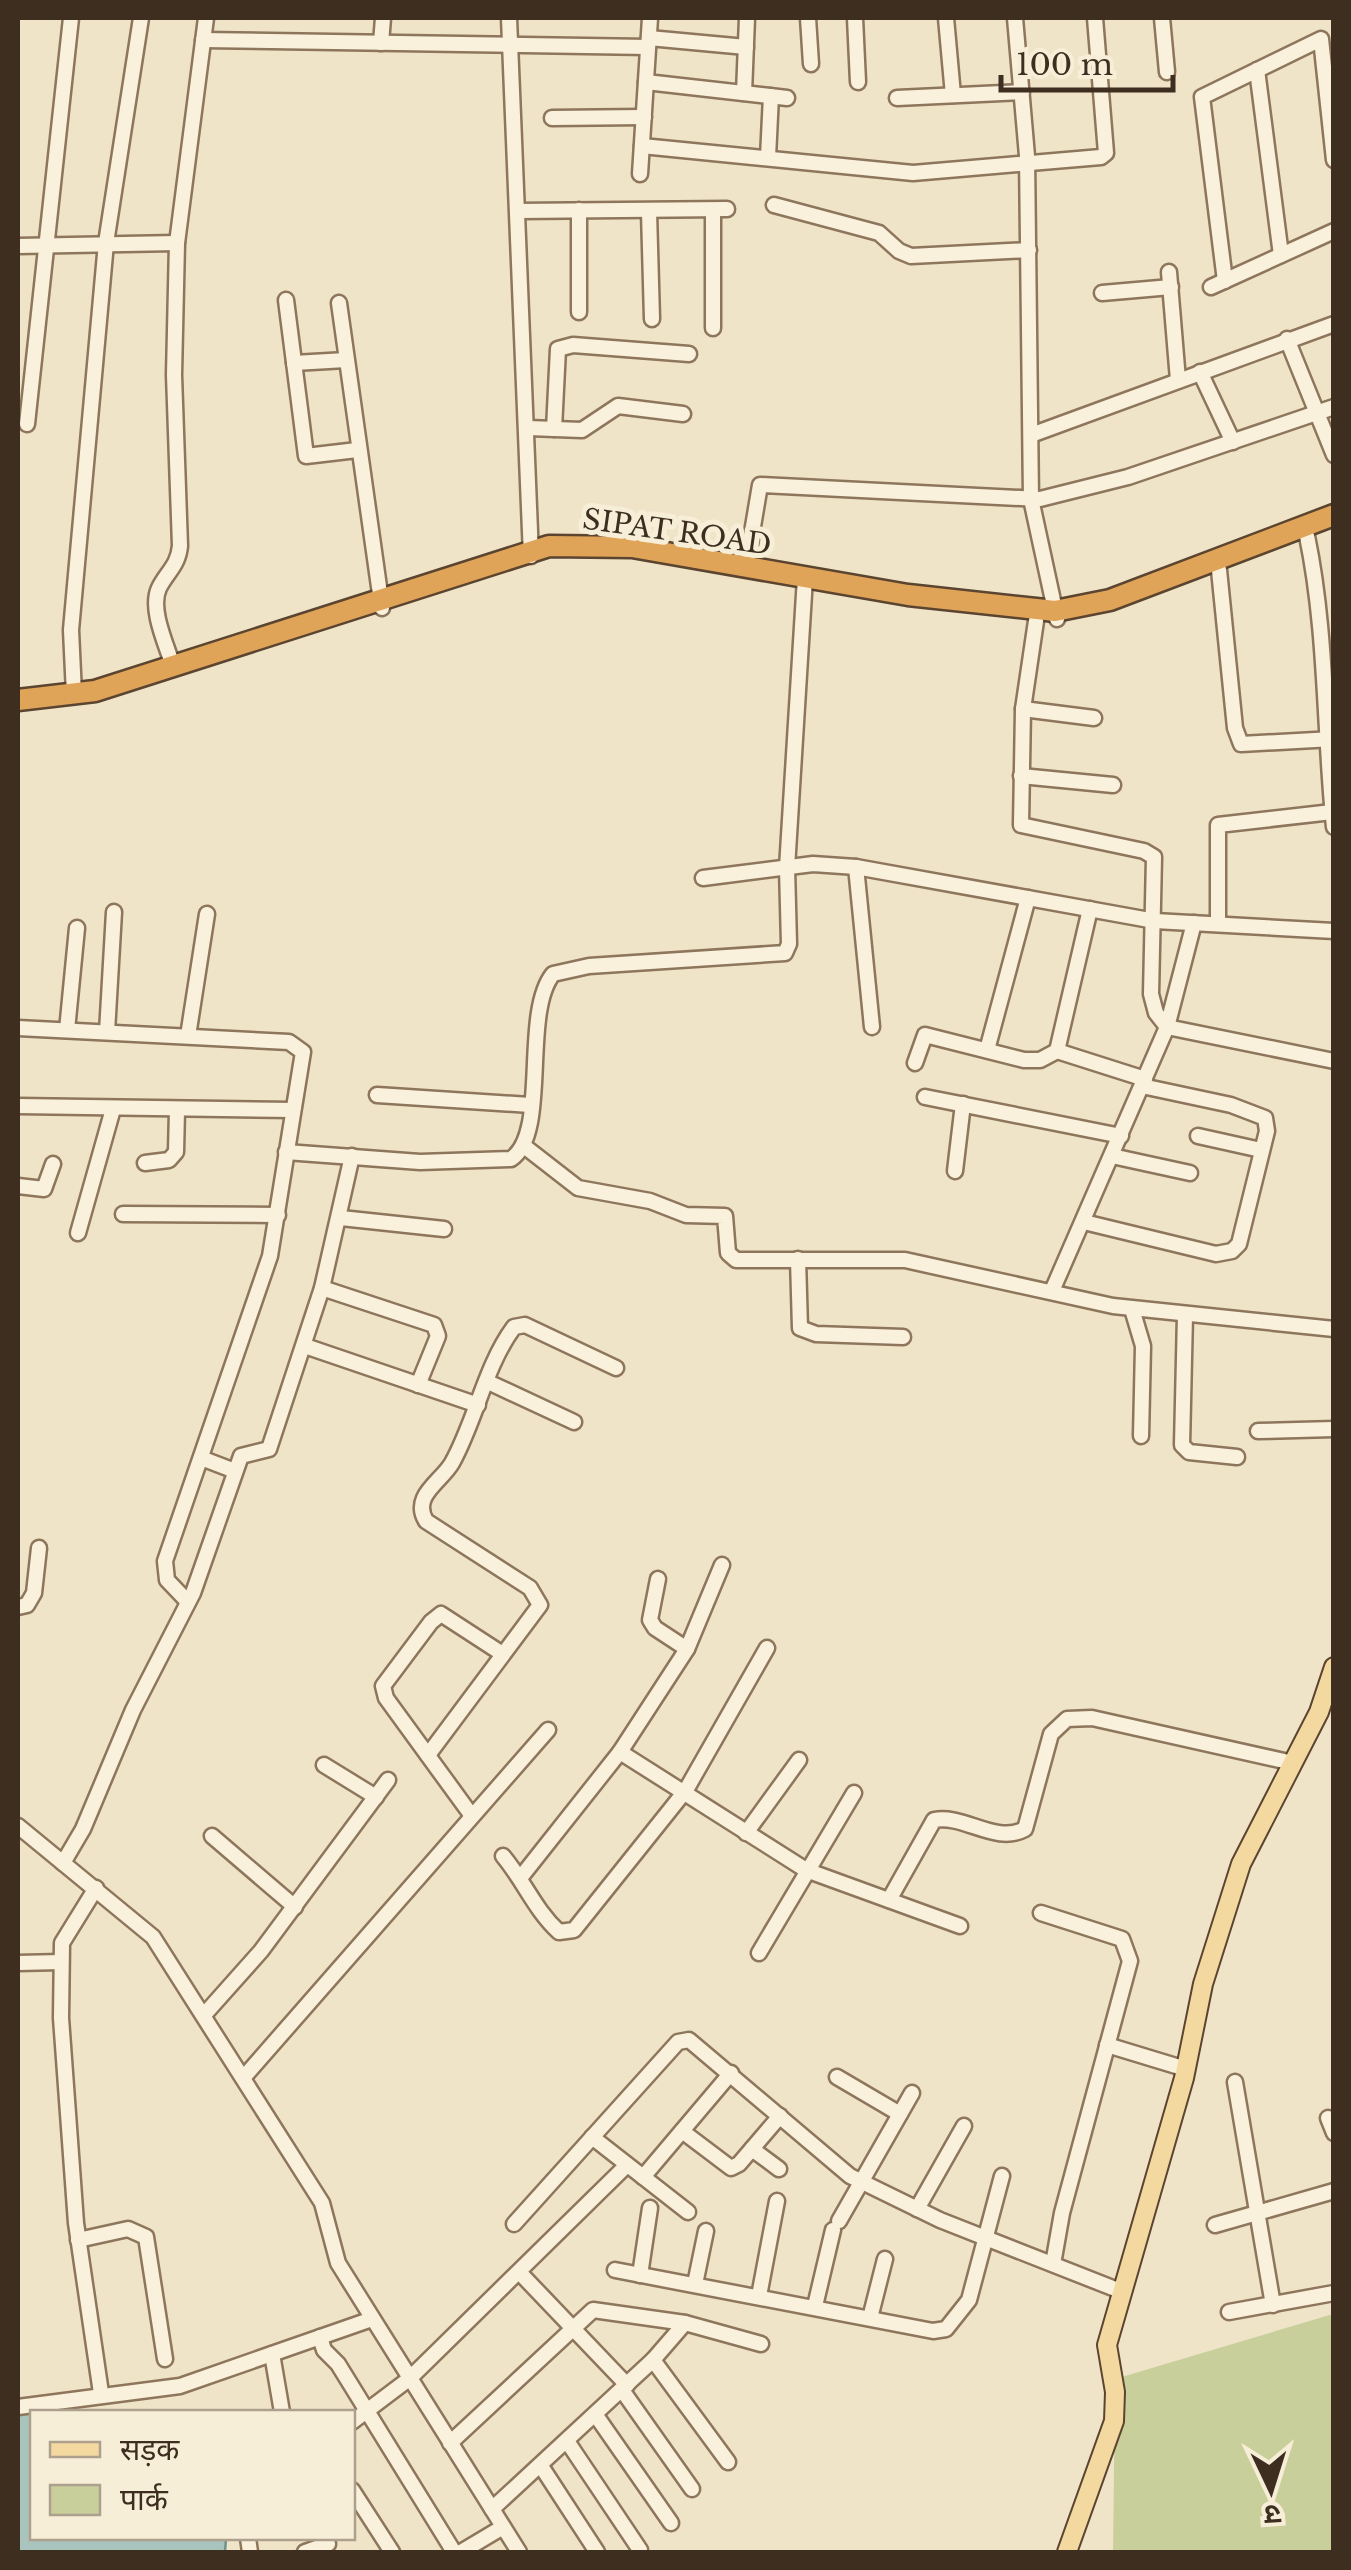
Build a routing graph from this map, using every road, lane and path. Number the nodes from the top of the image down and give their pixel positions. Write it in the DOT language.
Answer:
graph roads {
  1 [pos="71,18"];
  2 [pos="142,18"];
  3 [pos="206,18"];
  4 [pos="383,18"];
  5 [pos="509,18"];
  6 [pos="650,18"];
  7 [pos="747,18"];
  8 [pos="808,18"];
  9 [pos="855,18"];
  10 [pos="946,18"];
  11 [pos="1015,18"];
  12 [pos="1096,18"];
  13 [pos="1162,18"];
  14 [pos="203,40"];
  15 [pos="648,42"];
  16 [pos="381,44"];
  17 [pos="510,46"];
  18 [pos="746,47"];
  19 [pos="811,64"];
  20 [pos="1257,70"];
  21 [pos="1167,72"];
  22 [pos="646,82"];
  23 [pos="858,82"];
  24 [pos="1022,92"];
  25 [pos="744,93"];
  26 [pos="952,95"];
  27 [pos="771,96"];
  28 [pos="787,98"];
  29 [pos="897,98"];
  30 [pos="644,117"];
  31 [pos="552,118"];
  32 [pos="642,146"];
  33 [pos="768,157"];
  34 [pos="1334,160"];
  35 [pos="1028,161"];
  36 [pos="640,174"];
  37 [pos="774,205"];
  38 [pos="579,210"];
  39 [pos="518,211"];
  40 [pos="650,212"];
  41 [pos="1334,231"];
  42 [pos="46,243"];
  43 [pos="177,243"];
  44 [pos="106,244"];
  45 [pos="18,246"];
  46 [pos="1028,250"];
  47 [pos="1282,255"];
  48 [pos="1102,293"];
  49 [pos="286,300"];
  50 [pos="340,303"];
  51 [pos="579,312"];
  52 [pos="652,320"];
  53 [pos="1334,324"];
  54 [pos="713,328"];
  55 [pos="1287,339"];
  56 [pos="688,354"];
  57 [pos="346,360"];
  58 [pos="294,363"];
  59 [pos="1200,372"];
  60 [pos="1178,380"];
  61 [pos="1334,407"];
  62 [pos="1317,413"];
  63 [pos="684,414"];
  64 [pos="27,424"];
  65 [pos="528,428"];
  66 [pos="554,429"];
  67 [pos="1030,435"];
  68 [pos="1233,442"];
  69 [pos="357,450"];
  70 [pos="1334,455"];
  71 [pos="1031,499"];
  72 [pos="1334,516"];
  73 [pos="1334,526"];
  74 [pos="1306,536"];
  75 [pos="531,556"];
  76 [pos="746,568"];
  77 [pos="1219,570"];
  78 [pos="805,583"];
  79 [pos="381,604"];
  80 [pos="1050,617"];
  81 [pos="174,666"];
  82 [pos="1329,675"];
  83 [pos="74,694"];
  84 [pos="18,700"];
  85 [pos="18,709"];
  86 [pos="1023,710"];
  87 [pos="1094,718"];
  88 [pos="1329,740"];
  89 [pos="1021,776"];
  90 [pos="1113,785"];
  91 [pos="1333,819"];
  92 [pos="856,867"];
  93 [pos="788,868"];
  94 [pos="703,878"];
  95 [pos="1028,898"];
  96 [pos="1090,909"];
  97 [pos="114,912"];
  98 [pos="207,914"];
  99 [pos="1155,921"];
  100 [pos="1194,923"];
  101 [pos="1218,924"];
  102 [pos="77,928"];
  103 [pos="1334,931"];
  104 [pos="872,1027"];
  105 [pos="18,1028"];
  106 [pos="1167,1028"];
  107 [pos="68,1030"];
  108 [pos="107,1032"];
  109 [pos="188,1036"];
  110 [pos="986,1050"];
  111 [pos="1056,1050"];
  112 [pos="1334,1061"];
  113 [pos="915,1063"];
  114 [pos="1143,1083"];
  115 [pos="377,1095"];
  116 [pos="926,1097"];
  117 [pos="964,1104"];
  118 [pos="530,1105"];
  119 [pos="18,1106"];
  120 [pos="113,1109"];
  121 [pos="177,1110"];
  122 [pos="292,1110"];
  123 [pos="1121,1136"];
  124 [pos="1198,1136"];
  125 [pos="524,1146"];
  126 [pos="1260,1150"];
  127 [pos="286,1152"];
  128 [pos="352,1156"];
  129 [pos="1112,1156"];
  130 [pos="146,1162"];
  131 [pos="54,1164"];
  132 [pos="956,1170"];
  133 [pos="1190,1173"];
  134 [pos="18,1186"];
  135 [pos="124,1214"];
  136 [pos="278,1215"];
  137 [pos="341,1218"];
  138 [pos="1084,1222"];
  139 [pos="444,1229"];
  140 [pos="78,1233"];
  141 [pos="798,1259"];
  142 [pos="322,1288"];
  143 [pos="1052,1292"];
  144 [pos="1132,1309"];
  145 [pos="1185,1315"];
  146 [pos="1334,1329"];
  147 [pos="903,1336"];
  148 [pos="305,1346"];
  149 [pos="616,1368"];
  150 [pos="488,1382"];
  151 [pos="418,1385"];
  152 [pos="478,1405"];
  153 [pos="574,1422"];
  154 [pos="1334,1429"];
  155 [pos="1258,1431"];
  156 [pos="1141,1436"];
  157 [pos="1237,1457"];
  158 [pos="201,1458"];
  159 [pos="236,1472"];
  160 [pos="39,1548"];
  161 [pos="722,1565"];
  162 [pos="658,1579"];
  163 [pos="188,1602"];
  164 [pos="18,1607"];
  165 [pos="768,1648"];
  166 [pos="687,1649"];
  167 [pos="501,1653"];
  168 [pos="1334,1666"];
  169 [pos="548,1730"];
  170 [pos="620,1752"];
  171 [pos="428,1755"];
  172 [pos="799,1760"];
  173 [pos="1293,1763"];
  174 [pos="324,1765"];
  175 [pos="388,1780"];
  176 [pos="686,1790"];
  177 [pos="854,1793"];
  178 [pos="376,1797"];
  179 [pos="472,1816"];
  180 [pos="18,1826"];
  181 [pos="746,1833"];
  182 [pos="212,1836"];
  183 [pos="503,1856"];
  184 [pos="63,1863"];
  185 [pos="806,1870"];
  186 [pos="521,1878"];
  187 [pos="96,1888"];
  188 [pos="890,1900"];
  189 [pos="295,1906"];
  190 [pos="1041,1912"];
  191 [pos="960,1926"];
  192 [pos="759,1953"];
  193 [pos="61,1962"];
  194 [pos="18,1963"];
  195 [pos="204,2015"];
  196 [pos="1107,2045"];
  197 [pos="1186,2069"];
  198 [pos="731,2073"];
  199 [pos="244,2077"];
  200 [pos="837,2078"];
  201 [pos="1235,2082"];
  202 [pos="912,2094"];
  203 [pos="900,2114"];
  204 [pos="780,2116"];
  205 [pos="1328,2118"];
  206 [pos="964,2126"];
  207 [pos="682,2131"];
  208 [pos="1334,2133"];
  209 [pos="592,2138"];
  210 [pos="752,2149"];
  211 [pos="627,2165"];
  212 [pos="779,2170"];
  213 [pos="1002,2176"];
  214 [pos="643,2177"];
  215 [pos="860,2181"];
  216 [pos="1334,2190"];
  217 [pos="777,2202"];
  218 [pos="650,2208"];
  219 [pos="918,2209"];
  220 [pos="688,2212"];
  221 [pos="1258,2212"];
  222 [pos="514,2224"];
  223 [pos="1215,2225"];
  224 [pos="706,2231"];
  225 [pos="986,2237"];
  226 [pos="78,2240"];
  227 [pos="884,2258"];
  228 [pos="1053,2264"];
  229 [pos="615,2270"];
  230 [pos="520,2274"];
  231 [pos="640,2274"];
  232 [pos="695,2284"];
  233 [pos="1123,2292"];
  234 [pos="1334,2293"];
  235 [pos="759,2296"];
  236 [pos="1272,2304"];
  237 [pos="815,2306"];
  238 [pos="1229,2312"];
  239 [pos="870,2318"];
  240 [pos="372,2319"];
  241 [pos="685,2323"];
  242 [pos="573,2328"];
  243 [pos="320,2337"];
  244 [pos="761,2344"];
  245 [pos="272,2354"];
  246 [pos="165,2359"];
  247 [pos="653,2360"];
  248 [pos="409,2379"];
  249 [pos="625,2388"];
  250 [pos="101,2393"];
  251 [pos="18,2407"];
  252 [pos="282,2410"];
  253 [pos="368,2413"];
  254 [pos="595,2414"];
  255 [pos="355,2420"];
  256 [pos="567,2441"];
  257 [pos="450,2443"];
  258 [pos="728,2462"];
  259 [pos="540,2466"];
  260 [pos="692,2488"];
  261 [pos="355,2495"];
  262 [pos="492,2509"];
  263 [pos="671,2522"];
  264 [pos="503,2527"];
  265 [pos="328,2545"];
  266 [pos="304,2547"];
  267 [pos="640,2550"];
  268 [pos="392,2552"];
  269 [pos="457,2552"];
  270 [pos="519,2552"];
  271 [pos="597,2552"];
  272 [pos="1067,2552"];
  1 -- 42 [label="street"];
  2 -- 44 [label="street"];
  3 -- 14 [label="street"];
  4 -- 16 [label="street"];
  5 -- 17 [label="street"];
  6 -- 15 [label="street"];
  7 -- 18 [label="street"];
  8 -- 19 [label="street"];
  9 -- 23 [label="street"];
  10 -- 26 [label="street"];
  11 -- 24 [label="street"];
  12 -- 35 [label="street"];
  13 -- 21 [label="street"];
  14 -- 16 [label="street"];
  14 -- 43 [label="street"];
  15 -- 17 [label="street"];
  15 -- 18 [label="street"];
  15 -- 22 [label="street"];
  16 -- 17 [label="street"];
  17 -- 39 [label="street"];
  18 -- 25 [label="street"];
  20 -- 34 [label="street"];
  20 -- 47 [label="street"];
  20 -- 47 [label="street"];
  22 -- 25 [label="street"];
  22 -- 30 [label="street"];
  24 -- 26 [label="street"];
  24 -- 35 [label="street"];
  25 -- 27 [label="street"];
  26 -- 29 [label="street"];
  27 -- 28 [label="street"];
  27 -- 33 [label="street"];
  30 -- 31 [label="street"];
  30 -- 32 [label="street"];
  32 -- 33 [label="street"];
  32 -- 36 [label="street"];
  33 -- 35 [label="street"];
  35 -- 46 [label="street"];
  37 -- 46 [label="street"];
  38 -- 39 [label="street"];
  38 -- 40 [label="street"];
  38 -- 51 [label="street"];
  39 -- 65 [label="street"];
  40 -- 52 [label="street"];
  40 -- 54 [label="street"];
  41 -- 47 [label="street"];
  42 -- 44 [label="street"];
  42 -- 45 [label="street"];
  42 -- 64 [label="street"];
  43 -- 44 [label="street"];
  43 -- 81 [label="street"];
  44 -- 83 [label="street"];
  46 -- 67 [label="street"];
  48 -- 60 [label="street"];
  49 -- 58 [label="street"];
  50 -- 57 [label="street"];
  53 -- 55 [label="street"];
  55 -- 59 [label="street"];
  55 -- 62 [label="street"];
  56 -- 66 [label="street"];
  57 -- 58 [label="street"];
  57 -- 69 [label="street"];
  58 -- 69 [label="street"];
  59 -- 60 [label="street"];
  59 -- 68 [label="street"];
  60 -- 67 [label="street"];
  61 -- 62 [label="street"];
  62 -- 68 [label="street"];
  62 -- 70 [label="street"];
  63 -- 66 [label="street"];
  65 -- 66 [label="street"];
  65 -- 75 [label="street"];
  67 -- 71 [label="street"];
  68 -- 71 [label="street"];
  69 -- 79 [label="street"];
  71 -- 76 [label="street"];
  71 -- 80 [label="street"];
  72 -- 80 [label="highway, SIPAT ROAD"];
  73 -- 74 [label="highway, SIPAT ROAD"];
  74 -- 77 [label="highway, SIPAT ROAD"];
  74 -- 82 [label="street"];
  75 -- 76 [label="highway, SIPAT ROAD"];
  75 -- 78 [label="highway, SIPAT ROAD"];
  75 -- 79 [label="highway, SIPAT ROAD"];
  76 -- 78 [label="highway, SIPAT ROAD"];
  77 -- 80 [label="highway, SIPAT ROAD"];
  77 -- 88 [label="street"];
  78 -- 80 [label="highway, SIPAT ROAD"];
  78 -- 93 [label="street"];
  79 -- 81 [label="highway, SIPAT ROAD"];
  79 -- 85 [label="highway, SIPAT ROAD"];
  80 -- 86 [label="street"];
  81 -- 83 [label="highway, SIPAT ROAD"];
  82 -- 88 [label="street"];
  83 -- 84 [label="highway, SIPAT ROAD"];
  86 -- 87 [label="street"];
  86 -- 89 [label="street"];
  88 -- 91 [label="street"];
  89 -- 90 [label="street"];
  89 -- 99 [label="street"];
  91 -- 101 [label="street"];
  92 -- 93 [label="street"];
  92 -- 95 [label="street"];
  92 -- 104 [label="street"];
  93 -- 94 [label="street"];
  93 -- 118 [label="street"];
  95 -- 96 [label="street"];
  95 -- 110 [label="street"];
  96 -- 99 [label="street"];
  96 -- 111 [label="street"];
  97 -- 108 [label="street"];
  98 -- 109 [label="street"];
  99 -- 100 [label="street"];
  99 -- 106 [label="street"];
  100 -- 101 [label="street"];
  100 -- 106 [label="street"];
  101 -- 103 [label="street"];
  102 -- 107 [label="street"];
  105 -- 107 [label="street"];
  106 -- 112 [label="street"];
  106 -- 114 [label="street"];
  107 -- 108 [label="street"];
  108 -- 109 [label="street"];
  109 -- 122 [label="street"];
  110 -- 111 [label="street"];
  110 -- 113 [label="street"];
  111 -- 114 [label="street"];
  114 -- 123 [label="street"];
  114 -- 126 [label="street"];
  115 -- 118 [label="street"];
  116 -- 117 [label="street"];
  117 -- 123 [label="street"];
  117 -- 132 [label="street"];
  118 -- 125 [label="street"];
  119 -- 120 [label="street"];
  120 -- 121 [label="street"];
  120 -- 140 [label="street"];
  121 -- 122 [label="street"];
  121 -- 130 [label="street"];
  122 -- 127 [label="street"];
  123 -- 129 [label="street"];
  124 -- 126 [label="street"];
  125 -- 128 [label="street"];
  125 -- 141 [label="street"];
  126 -- 138 [label="street"];
  127 -- 128 [label="street"];
  127 -- 136 [label="street"];
  128 -- 137 [label="street"];
  129 -- 133 [label="street"];
  129 -- 138 [label="street"];
  131 -- 134 [label="street"];
  135 -- 136 [label="street"];
  136 -- 158 [label="street"];
  137 -- 139 [label="street"];
  137 -- 142 [label="street"];
  138 -- 143 [label="street"];
  141 -- 143 [label="street"];
  141 -- 147 [label="street"];
  142 -- 148 [label="street"];
  142 -- 151 [label="street"];
  143 -- 144 [label="street"];
  144 -- 145 [label="street"];
  144 -- 156 [label="street"];
  145 -- 146 [label="street"];
  145 -- 157 [label="street"];
  148 -- 151 [label="street"];
  148 -- 159 [label="street"];
  149 -- 150 [label="street"];
  150 -- 152 [label="street"];
  150 -- 153 [label="street"];
  151 -- 152 [label="street"];
  152 -- 167 [label="street"];
  154 -- 155 [label="street"];
  158 -- 159 [label="street"];
  158 -- 163 [label="street"];
  159 -- 163 [label="street"];
  160 -- 164 [label="street"];
  161 -- 166 [label="street"];
  162 -- 166 [label="street"];
  163 -- 184 [label="street"];
  165 -- 176 [label="street"];
  166 -- 170 [label="street"];
  167 -- 171 [label="street"];
  167 -- 171 [label="street"];
  168 -- 173 [label="main road"];
  169 -- 179 [label="street"];
  170 -- 176 [label="street"];
  170 -- 186 [label="street"];
  171 -- 179 [label="street"];
  172 -- 181 [label="street"];
  173 -- 188 [label="street"];
  173 -- 197 [label="main road"];
  174 -- 178 [label="street"];
  175 -- 178 [label="street"];
  176 -- 181 [label="street"];
  176 -- 186 [label="street"];
  177 -- 185 [label="street"];
  178 -- 189 [label="street"];
  179 -- 199 [label="street"];
  180 -- 184 [label="street"];
  181 -- 185 [label="street"];
  182 -- 189 [label="street"];
  183 -- 186 [label="street"];
  184 -- 187 [label="street"];
  185 -- 188 [label="street"];
  185 -- 192 [label="street"];
  187 -- 193 [label="street"];
  187 -- 195 [label="street"];
  188 -- 191 [label="street"];
  189 -- 195 [label="street"];
  190 -- 196 [label="street"];
  193 -- 194 [label="street"];
  193 -- 226 [label="street"];
  195 -- 199 [label="street"];
  196 -- 197 [label="street"];
  196 -- 228 [label="street"];
  197 -- 233 [label="main road"];
  198 -- 204 [label="street"];
  198 -- 207 [label="street"];
  198 -- 209 [label="street"];
  199 -- 240 [label="street"];
  200 -- 203 [label="street"];
  201 -- 221 [label="street"];
  202 -- 203 [label="street"];
  203 -- 215 [label="street"];
  204 -- 210 [label="street"];
  204 -- 215 [label="street"];
  205 -- 208 [label="street"];
  206 -- 219 [label="street"];
  207 -- 210 [label="street"];
  207 -- 214 [label="street"];
  209 -- 211 [label="street"];
  209 -- 222 [label="street"];
  210 -- 212 [label="street"];
  211 -- 214 [label="street"];
  211 -- 230 [label="street"];
  213 -- 225 [label="street"];
  214 -- 220 [label="street"];
  215 -- 219 [label="street"];
  215 -- 237 [label="street"];
  216 -- 221 [label="street"];
  217 -- 235 [label="street"];
  218 -- 231 [label="street"];
  219 -- 225 [label="street"];
  221 -- 223 [label="street"];
  221 -- 236 [label="street"];
  224 -- 232 [label="street"];
  225 -- 228 [label="street"];
  225 -- 239 [label="street"];
  226 -- 246 [label="street"];
  226 -- 250 [label="street"];
  227 -- 239 [label="street"];
  228 -- 233 [label="street"];
  229 -- 231 [label="street"];
  230 -- 242 [label="street"];
  230 -- 248 [label="street"];
  231 -- 232 [label="street"];
  232 -- 235 [label="street"];
  233 -- 272 [label="main road"];
  234 -- 236 [label="street"];
  235 -- 237 [label="street"];
  236 -- 238 [label="street"];
  237 -- 239 [label="street"];
  240 -- 243 [label="street"];
  240 -- 248 [label="street"];
  241 -- 242 [label="street"];
  241 -- 244 [label="street"];
  241 -- 247 [label="street"];
  242 -- 249 [label="street"];
  242 -- 257 [label="street"];
  243 -- 245 [label="street"];
  243 -- 253 [label="street"];
  245 -- 250 [label="street"];
  245 -- 252 [label="street"];
  247 -- 249 [label="street"];
  247 -- 258 [label="street"];
  248 -- 253 [label="street"];
  248 -- 257 [label="street"];
  249 -- 254 [label="street"];
  249 -- 260 [label="street"];
  250 -- 251 [label="street"];
  253 -- 255 [label="street"];
  253 -- 269 [label="street"];
  254 -- 256 [label="street"];
  254 -- 263 [label="street"];
  256 -- 259 [label="street"];
  256 -- 267 [label="street"];
  257 -- 262 [label="street"];
  259 -- 262 [label="street"];
  259 -- 271 [label="street"];
  261 -- 268 [label="street"];
  262 -- 264 [label="street"];
  264 -- 269 [label="street"];
  264 -- 270 [label="street"];
  265 -- 266 [label="street"];
}
